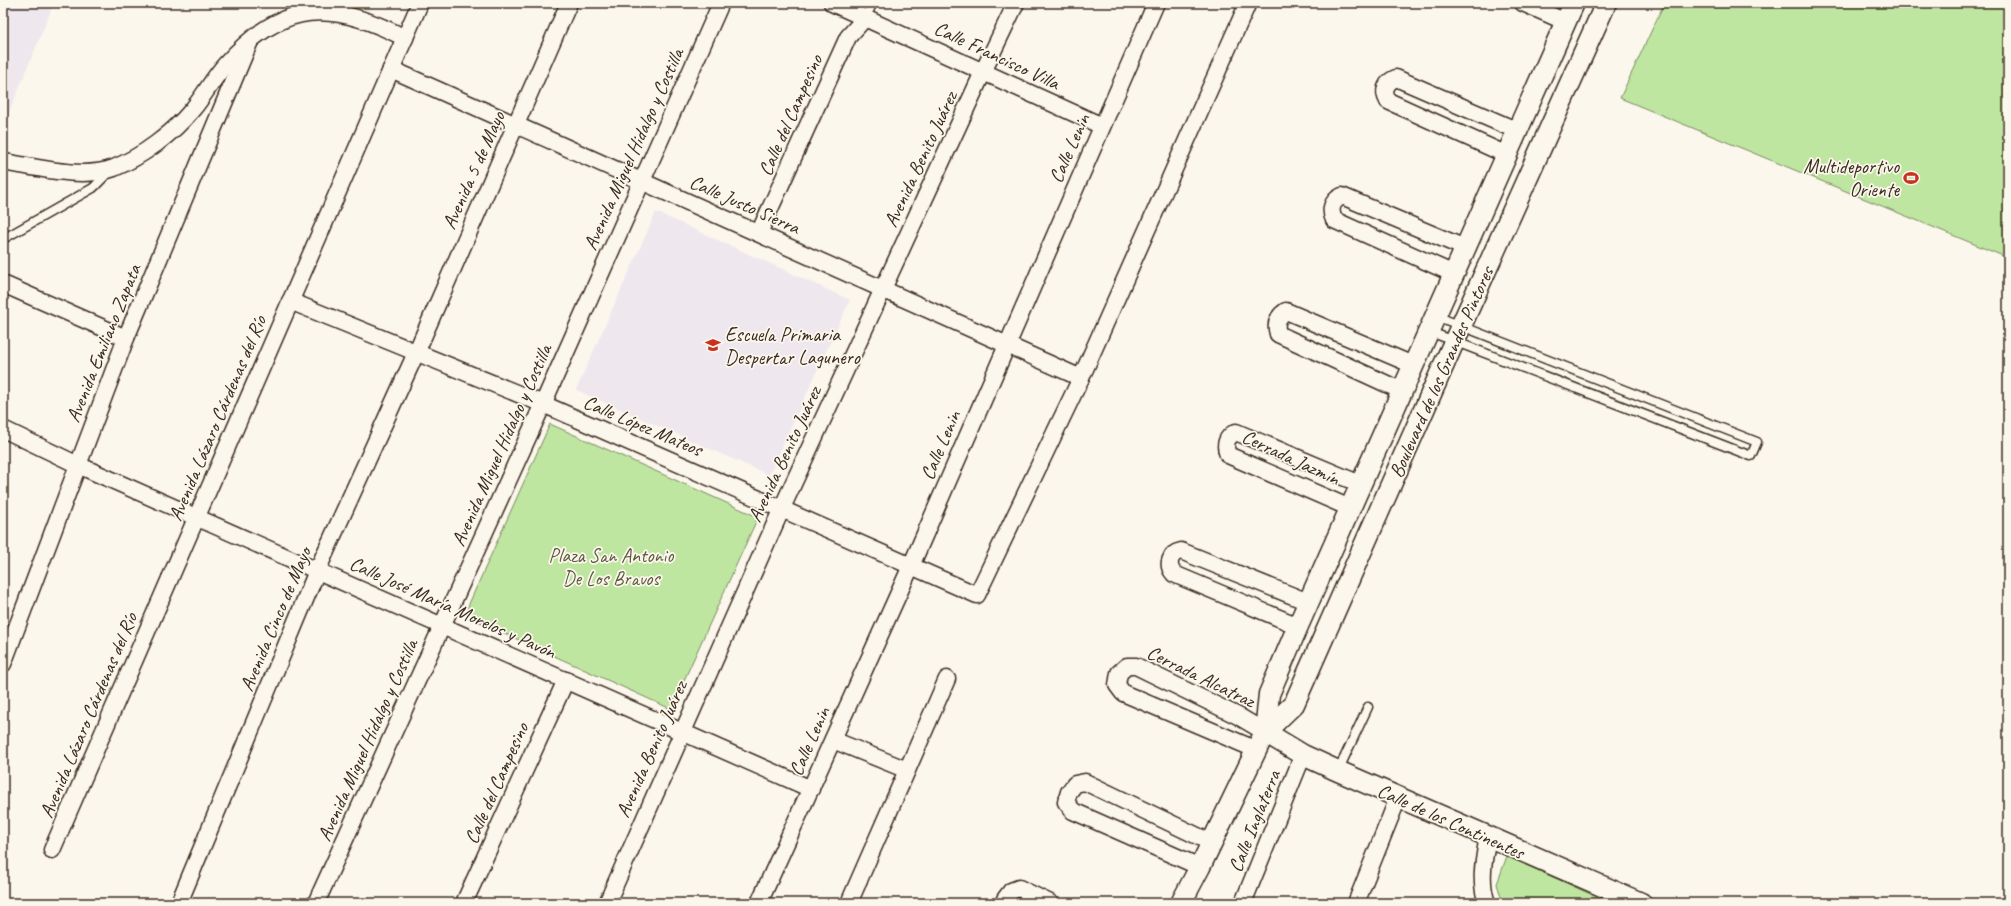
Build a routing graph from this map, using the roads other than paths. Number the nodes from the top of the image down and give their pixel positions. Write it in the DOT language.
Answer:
graph roads {
  1 [pos="420,3"];
  2 [pos="569,3"];
  3 [pos="721,3"];
  4 [pos="832,3"];
  5 [pos="873,3"];
  6 [pos="1016,3"];
  7 [pos="1156,3"];
  8 [pos="1248,3"];
  9 [pos="1523,3"];
  10 [pos="1574,3"];
  11 [pos="1606,3"];
  12 [pos="865,18"];
  13 [pos="1566,22"];
  14 [pos="405,38"];
  15 [pos="250,40"];
  16 [pos="391,69"];
  17 [pos="983,72"];
  18 [pos="516,125"];
  19 [pos="1102,126"];
  20 [pos="1518,131"];
  21 [pos="1507,155"];
  22 [pos="3,162"];
  23 [pos="113,168"];
  24 [pos="641,180"];
  25 [pos="759,233"];
  26 [pos="3,239"];
  27 [pos="1465,248"];
  28 [pos="1454,274"];
  29 [pos="3,284"];
  30 [pos="883,289"];
  31 [pos="290,301"];
  32 [pos="1432,323"];
  33 [pos="1457,334"];
  34 [pos="126,338"];
  35 [pos="1006,344"];
  36 [pos="416,353"];
  37 [pos="1406,362"];
  38 [pos="1081,378"];
  39 [pos="1395,388"];
  40 [pos="543,404"];
  41 [pos="3,429"];
  42 [pos="78,464"];
  43 [pos="1360,484"];
  44 [pos="782,508"];
  45 [pos="1350,508"];
  46 [pos="197,517"];
  47 [pos="911,566"];
  48 [pos="318,571"];
  49 [pos="1308,602"];
  50 [pos="441,625"];
  51 [pos="1298,626"];
  52 [pos="3,664"];
  53 [pos="947,679"];
  54 [pos="566,680"];
  55 [pos="1368,707"];
  56 [pos="681,732"];
  57 [pos="832,740"];
  58 [pos="1261,741"];
  59 [pos="1304,755"];
  60 [pos="907,770"];
  61 [pos="1338,771"];
  62 [pos="810,789"];
  63 [pos="1398,798"];
  64 [pos="1488,836"];
  65 [pos="1212,843"];
  66 [pos="52,850"];
  67 [pos="1200,868"];
  68 [pos="1362,888"];
  69 [pos="179,903"];
  70 [pos="316,903"];
  71 [pos="464,903"];
  72 [pos="607,903"];
  73 [pos="759,903"];
  74 [pos="849,903"];
  75 [pos="1006,903"];
  76 [pos="1050,903"];
  77 [pos="1181,903"];
  78 [pos="1243,903"];
  79 [pos="1356,903"];
  80 [pos="1368,903"];
  81 [pos="1487,903"];
  82 [pos="1641,903"];
  1 -- 14 [label="street, Avenida Lázaro Cárdenas del Río"];
  2 -- 18 [label="street, Avenida 5 de Mayo"];
  3 -- 24 [label="street, Avenida Miguel Hidalgo y Costilla"];
  4 -- 12 [label="street, Calle Francisco Villa"];
  5 -- 12 [label="lane"];
  6 -- 17 [label="street, Avenida Benito Juárez"];
  7 -- 19 [label="street, Calle Lenin"];
  8 -- 38 [label="street"];
  9 -- 13 [label="street"];
  10 -- 13 [label="street, Boulevard de los Grandes Pintores"];
  11 -- 33 [label="street, Boulevard de los Grandes Pintores"];
  12 -- 17 [label="street, Calle Francisco Villa"];
  12 -- 25 [label="street, Calle del Campesino"];
  13 -- 20 [label="street, Boulevard de los Grandes Pintores"];
  14 -- 15 [label="street"];
  14 -- 16 [label="street, Avenida Lázaro Cárdenas del Río"];
  15 -- 23 [label="street"];
  15 -- 34 [label="street, Avenida Emiliano Zapata"];
  16 -- 18 [label="street, Calle Justo Sierra"];
  16 -- 31 [label="street, Avenida Lázaro Cárdenas del Río"];
  17 -- 19 [label="street, Calle Francisco Villa"];
  17 -- 30 [label="street, Avenida Benito Juárez"];
  18 -- 24 [label="street, Calle Justo Sierra"];
  18 -- 36 [label="street, Avenida 5 de Mayo"];
  19 -- 35 [label="street, Calle Lenin"];
  20 -- 21 [label="street, Boulevard de los Grandes Pintores"];
  20 -- 21 [label="street"];
  21 -- 27 [label="street, Boulevard de los Grandes Pintores"];
  22 -- 23 [label="street"];
  23 -- 26 [label="lane"];
  24 -- 25 [label="street, Calle Justo Sierra"];
  24 -- 40 [label="street, Avenida Miguel Hidalgo y Costilla"];
  25 -- 30 [label="street, Calle Justo Sierra"];
  27 -- 28 [label="street, Boulevard de los Grandes Pintores"];
  27 -- 28 [label="street"];
  28 -- 32 [label="street, Boulevard de los Grandes Pintores"];
  29 -- 34 [label="street"];
  30 -- 35 [label="street, Calle Justo Sierra"];
  30 -- 44 [label="street, Avenida Benito Juárez"];
  31 -- 36 [label="street, Calle López Mateos"];
  31 -- 46 [label="street, Avenida Lázaro Cárdenas del Río"];
  32 -- 33 [label="lane"];
  32 -- 33 [label="lane"];
  32 -- 37 [label="street, Boulevard de los Grandes Pintores"];
  33 -- 33 [label="lane"];
  33 -- 58 [label="street, Boulevard de los Grandes Pintores"];
  34 -- 42 [label="street, Avenida Emiliano Zapata"];
  35 -- 38 [label="street, Calle Justo Sierra"];
  35 -- 47 [label="street, Calle Lenin"];
  36 -- 40 [label="street, Calle López Mateos"];
  36 -- 48 [label="street, Avenida Cinco de Mayo"];
  37 -- 39 [label="street, Boulevard de los Grandes Pintores"];
  37 -- 39 [label="street"];
  38 -- 47 [label="street, Calle López Mateos"];
  39 -- 43 [label="street, Boulevard de los Grandes Pintores"];
  40 -- 44 [label="street, Calle López Mateos"];
  40 -- 50 [label="street, Avenida Miguel Hidalgo y Costilla"];
  41 -- 42 [label="street, Calle José María Morelos y Pavón"];
  42 -- 46 [label="street, Calle José María Morelos y Pavón"];
  42 -- 52 [label="street, Avenida Emiliano Zapata"];
  43 -- 45 [label="street, Boulevard de los Grandes Pintores"];
  43 -- 45 [label="street, Cerrada Jazmín"];
  44 -- 47 [label="street, Calle López Mateos"];
  44 -- 56 [label="street, Avenida Benito Juárez"];
  45 -- 49 [label="street, Boulevard de los Grandes Pintores"];
  46 -- 48 [label="street, Calle José María Morelos y Pavón"];
  46 -- 66 [label="street, Avenida Lázaro Cárdenas del Río"];
  47 -- 57 [label="street, Calle Lenin"];
  48 -- 50 [label="street, Calle José María Morelos y Pavón"];
  48 -- 69 [label="street, Avenida Cinco de Mayo"];
  49 -- 51 [label="street, Boulevard de los Grandes Pintores"];
  49 -- 51 [label="street"];
  50 -- 54 [label="street, Calle José María Morelos y Pavón"];
  50 -- 70 [label="street, Avenida Miguel Hidalgo y Costilla"];
  51 -- 58 [label="street, Boulevard de los Grandes Pintores"];
  53 -- 60 [label="street"];
  54 -- 56 [label="street, Calle José María Morelos y Pavón"];
  54 -- 71 [label="street, Calle del Campesino"];
  55 -- 61 [label="lane"];
  56 -- 62 [label="street, Calle José María Morelos y Pavón"];
  56 -- 72 [label="street, Avenida Benito Juárez"];
  57 -- 60 [label="street"];
  57 -- 62 [label="street, Calle Lenin"];
  58 -- 58 [label="street, Cerrada Alcatraz"];
  58 -- 59 [label="street, Calle de los Continentes"];
  58 -- 65 [label="street, Boulevard de los Grandes Pintores"];
  59 -- 61 [label="street, Calle de los Continentes"];
  59 -- 78 [label="street, Calle Inglaterra"];
  60 -- 74 [label="street"];
  61 -- 63 [label="street, Calle de los Continentes"];
  62 -- 73 [label="street, Calle Lenin"];
  63 -- 64 [label="street, Calle de los Continentes"];
  63 -- 68 [label="street"];
  64 -- 81 [label="street"];
  64 -- 82 [label="street, Calle de los Continentes"];
  65 -- 67 [label="street, Boulevard de los Grandes Pintores"];
  65 -- 67 [label="street"];
  67 -- 77 [label="street, Boulevard de los Grandes Pintores"];
  68 -- 79 [label="street"];
  68 -- 80 [label="street"];
  75 -- 76 [label="street"];
}
